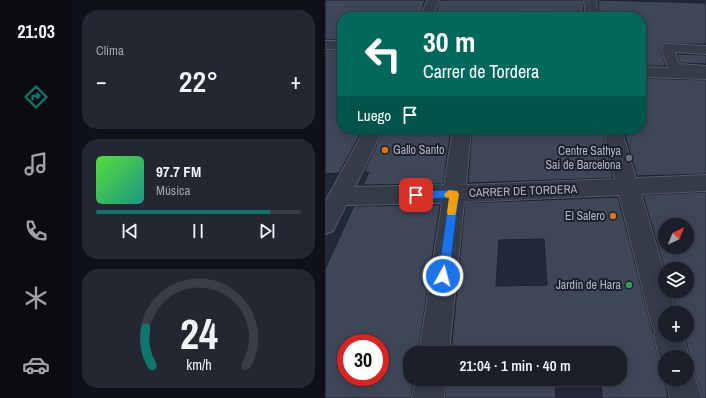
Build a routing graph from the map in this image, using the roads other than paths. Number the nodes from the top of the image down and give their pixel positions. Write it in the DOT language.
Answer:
graph roads {
  1 [pos="433,0"];
  2 [pos="590,0"];
  3 [pos="429,12"];
  4 [pos="591,12"];
  5 [pos="325,45"];
  6 [pos="337,45"];
  7 [pos="706,50"];
  8 [pos="706,70"];
  9 [pos="646,72"];
  10 [pos="706,74"];
  11 [pos="371,134"];
  12 [pos="461,134"];
  13 [pos="613,134"];
  14 [pos="706,184"];
  15 [pos="627,187"];
  16 [pos="454,194"];
  17 [pos="340,196"];
  18 [pos="325,224"];
  19 [pos="661,306"];
  20 [pos="435,346"];
  21 [pos="429,386"];
  22 [pos="683,386"];
  23 [pos="428,398"];
  24 [pos="686,398"];
  1 -- 3 [label="street"];
  2 -- 4 [label="street"];
  5 -- 6 [label="street"];
  7 -- 8 [label="street"];
  9 -- 10 [label="street"];
  11 -- 17 [label="street"];
  12 -- 16 [label="street"];
  13 -- 15 [label="street"];
  14 -- 15 [label="street, CARRER DE TORDERA"];
  15 -- 16 [label="street, CARRER DE TORDERA"];
  15 -- 19 [label="street"];
  16 -- 17 [label="street, CARRER DE TORDERA"];
  16 -- 20 [label="street"];
  17 -- 18 [label="street"];
  21 -- 23 [label="street"];
  22 -- 24 [label="street"];
}
